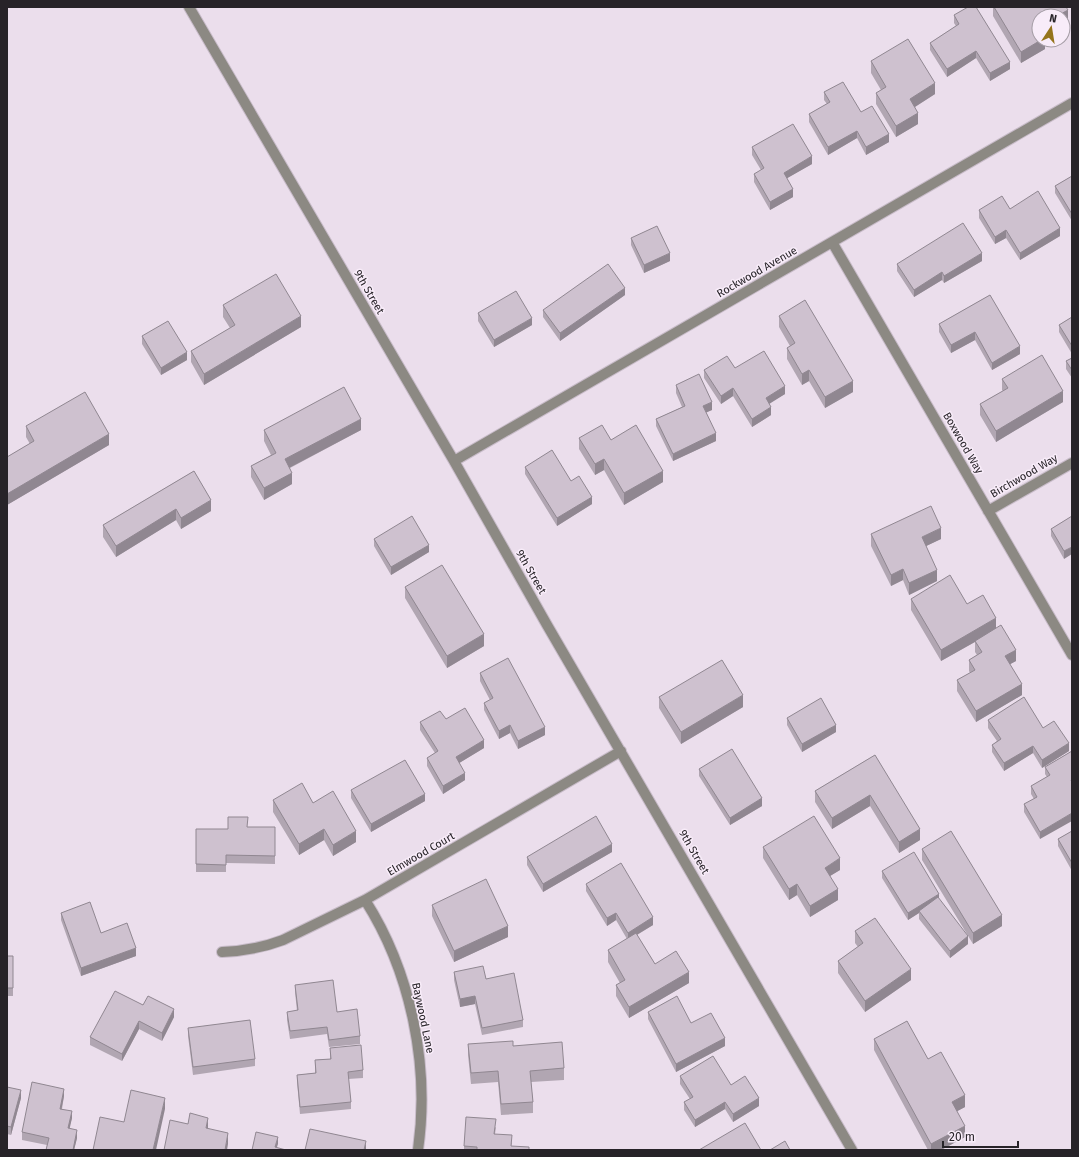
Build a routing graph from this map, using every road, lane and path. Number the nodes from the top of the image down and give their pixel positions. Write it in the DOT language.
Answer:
graph roads {
  1 [pos="189,7"];
  2 [pos="1072,103"];
  3 [pos="832,242"];
  4 [pos="454,461"];
  5 [pos="1072,462"];
  6 [pos="988,511"];
  7 [pos="1072,655"];
  8 [pos="621,751"];
  9 [pos="365,900"];
  10 [pos="222,952"];
  11 [pos="418,1150"];
  12 [pos="852,1150"];
  1 -- 4 [label="street, 9th Street"];
  2 -- 3 [label="street, Rockwood Avenue"];
  3 -- 4 [label="street, Rockwood Avenue"];
  3 -- 6 [label="street, Boxwood Way"];
  4 -- 8 [label="street, 9th Street"];
  5 -- 6 [label="street, Birchwood Way"];
  6 -- 7 [label="street, Boxwood Way"];
  8 -- 9 [label="street, Elmwood Court"];
  8 -- 12 [label="street, 9th Street"];
  9 -- 10 [label="street, Elmwood Court"];
  9 -- 11 [label="street, Baywood Lane"];
}
